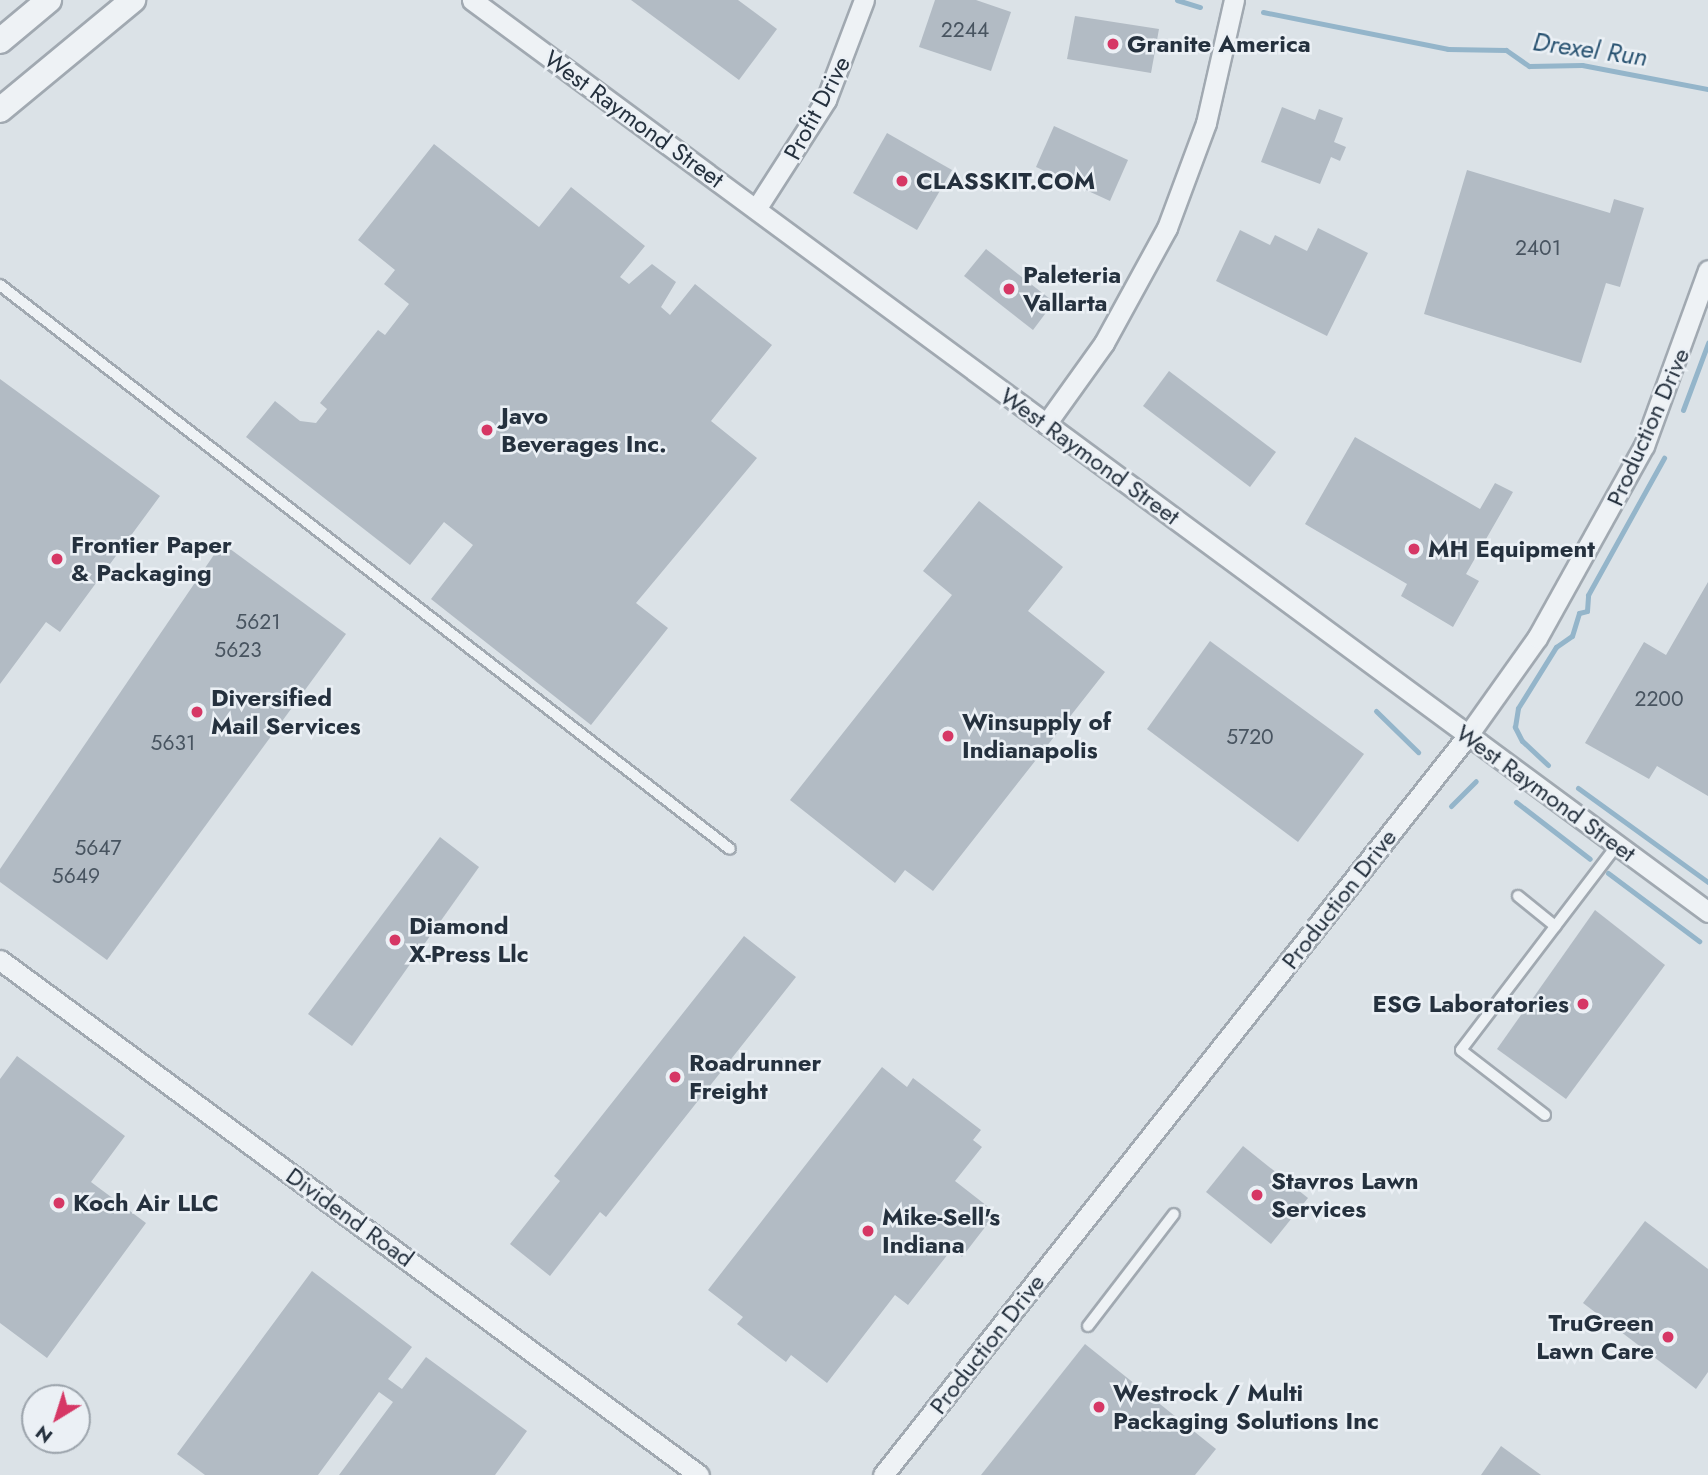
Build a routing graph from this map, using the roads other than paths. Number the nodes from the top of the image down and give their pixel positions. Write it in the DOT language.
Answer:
graph roads {
  1 [pos="49,0"];
  2 [pos="133,0"];
  3 [pos="472,0"];
  4 [pos="864,0"];
  5 [pos="1234,0"];
  6 [pos="0,41"];
  7 [pos="0,110"];
  8 [pos="756,209"];
  9 [pos="1708,271"];
  10 [pos="0,285"];
  11 [pos="1046,424"];
  12 [pos="1468,736"];
  13 [pos="1616,845"];
  14 [pos="730,849"];
  15 [pos="1518,896"];
  16 [pos="1708,912"];
  17 [pos="1555,926"];
  18 [pos="0,960"];
  19 [pos="1545,1115"];
  20 [pos="1174,1214"];
  21 [pos="1088,1326"];
  22 [pos="699,1475"];
  23 [pos="883,1475"];
  1 -- 6 [label="street"];
  2 -- 7 [label="street"];
  3 -- 8 [label="street, West Raymond Street"];
  4 -- 8 [label="street, Profit Drive"];
  5 -- 11 [label="street"];
  8 -- 11 [label="street, West Raymond Street"];
  9 -- 12 [label="street, Production Drive"];
  10 -- 14 [label="lane"];
  11 -- 12 [label="street, West Raymond Street"];
  12 -- 13 [label="street, West Raymond Street"];
  12 -- 23 [label="street, Production Drive"];
  13 -- 16 [label="street, West Raymond Street"];
  13 -- 17 [label="lane"];
  15 -- 17 [label="lane"];
  17 -- 19 [label="lane"];
  18 -- 22 [label="street, Dividend Road"];
  20 -- 21 [label="lane"];
}
